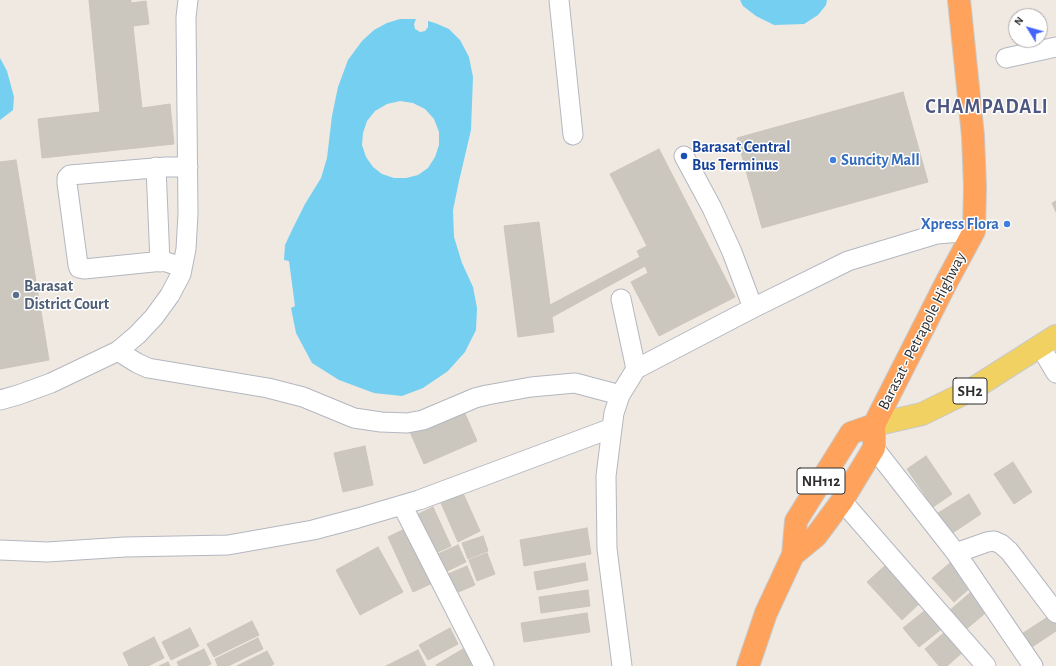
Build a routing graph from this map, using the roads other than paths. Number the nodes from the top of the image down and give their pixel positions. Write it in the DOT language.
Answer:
graph roads {
  1 [pos="188,0"];
  2 [pos="559,0"];
  3 [pos="964,1"];
  4 [pos="1056,47"];
  5 [pos="1006,58"];
  6 [pos="573,135"];
  7 [pos="684,156"];
  8 [pos="188,167"];
  9 [pos="156,168"];
  10 [pos="974,231"];
  11 [pos="160,262"];
  12 [pos="182,267"];
  13 [pos="621,299"];
  14 [pos="753,308"];
  15 [pos="1048,341"];
  16 [pos="118,350"];
  17 [pos="636,370"];
  18 [pos="1056,373"];
  19 [pos="620,395"];
  20 [pos="0,400"];
  21 [pos="874,425"];
  22 [pos="612,428"];
  23 [pos="874,448"];
  24 [pos="842,501"];
  25 [pos="402,505"];
  26 [pos="0,550"];
  27 [pos="956,553"];
  28 [pos="792,555"];
  29 [pos="1056,613"];
  30 [pos="484,666"];
  31 [pos="622,666"];
  32 [pos="748,666"];
  33 [pos="986,666"];
  34 [pos="1033,666"];
  1 -- 8 [label="street"];
  2 -- 6 [label="street"];
  3 -- 10 [label="highway, Barasat - Petrapole Highway"];
  4 -- 5 [label="street"];
  7 -- 14 [label="street"];
  8 -- 9 [label="street"];
  8 -- 12 [label="street"];
  9 -- 11 [label="street"];
  9 -- 11 [label="street"];
  10 -- 14 [label="street"];
  10 -- 21 [label="highway, Barasat - Petrapole Highway"];
  11 -- 12 [label="street"];
  12 -- 16 [label="street"];
  13 -- 17 [label="street"];
  14 -- 17 [label="street"];
  15 -- 18 [label="street"];
  15 -- 21 [label="main road, SH2"];
  16 -- 19 [label="street"];
  16 -- 20 [label="street"];
  17 -- 19 [label="street"];
  19 -- 22 [label="street"];
  21 -- 23 [label="highway, Barasat - Petrapole Highway"];
  21 -- 28 [label="highway, Barasat - Petrapole Highway / NH112"];
  22 -- 25 [label="street"];
  22 -- 31 [label="street"];
  23 -- 24 [label="highway, Barasat - Petrapole Highway / NH112"];
  23 -- 27 [label="street"];
  24 -- 28 [label="highway, Barasat - Petrapole Highway / NH112"];
  24 -- 33 [label="street"];
  25 -- 26 [label="street"];
  25 -- 30 [label="street"];
  27 -- 29 [label="street"];
  27 -- 34 [label="street"];
  28 -- 32 [label="highway, Barasat - Petrapole Highway / NH112"];
}
